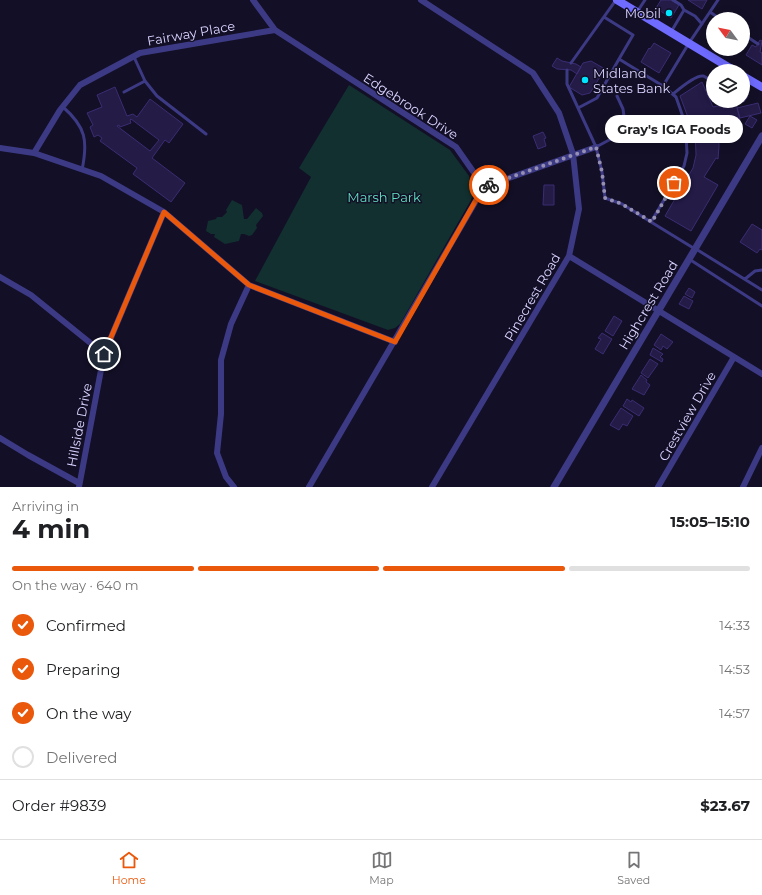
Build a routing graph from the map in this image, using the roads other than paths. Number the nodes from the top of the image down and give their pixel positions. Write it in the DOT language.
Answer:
graph roads {
  1 [pos="253,0"];
  2 [pos="421,0"];
  3 [pos="645,0"];
  4 [pos="673,0"];
  5 [pos="718,0"];
  6 [pos="621,1"];
  7 [pos="684,10"];
  8 [pos="637,12"];
  9 [pos="710,12"];
  10 [pos="604,17"];
  11 [pos="706,18"];
  12 [pos="702,24"];
  13 [pos="275,30"];
  14 [pos="671,32"];
  15 [pos="750,39"];
  16 [pos="689,43"];
  17 [pos="758,44"];
  18 [pos="134,57"];
  19 [pos="619,59"];
  20 [pos="571,63"];
  21 [pos="724,64"];
  22 [pos="567,70"];
  23 [pos="706,78"];
  24 [pos="750,80"];
  25 [pos="145,81"];
  26 [pos="664,86"];
  27 [pos="762,87"];
  28 [pos="124,92"];
  29 [pos="673,94"];
  30 [pos="617,96"];
  31 [pos="63,107"];
  32 [pos="578,108"];
  33 [pos="206,134"];
  34 [pos="762,136"];
  35 [pos="596,147"];
  36 [pos="0,148"];
  37 [pos="34,153"];
  38 [pos="573,154"];
  39 [pos="82,170"];
  40 [pos="484,186"];
  41 [pos="164,212"];
  42 [pos="652,222"];
  43 [pos="695,249"];
  44 [pos="569,256"];
  45 [pos="689,259"];
  46 [pos="762,270"];
  47 [pos="0,277"];
  48 [pos="745,279"];
  49 [pos="249,285"];
  50 [pos="762,290"];
  51 [pos="762,306"];
  52 [pos="659,310"];
  53 [pos="395,342"];
  54 [pos="104,354"];
  55 [pos="734,357"];
  56 [pos="762,374"];
  57 [pos="0,438"];
  58 [pos="762,448"];
  59 [pos="79,485"];
  60 [pos="234,487"];
  61 [pos="309,487"];
  62 [pos="432,487"];
  63 [pos="554,487"];
  64 [pos="658,487"];
  65 [pos="743,487"];
  1 -- 13 [label="street, Edgebrook Drive"];
  2 -- 38 [label="street, Pinecrest Road"];
  3 -- 8 [label="lane"];
  4 -- 7 [label="lane"];
  5 -- 9 [label="lane"];
  6 -- 8 [label="main road"];
  6 -- 10 [label="lane"];
  7 -- 12 [label="lane"];
  7 -- 14 [label="lane"];
  8 -- 14 [label="main road"];
  10 -- 19 [label="lane"];
  10 -- 20 [label="lane"];
  11 -- 12 [label="lane"];
  12 -- 16 [label="lane"];
  13 -- 18 [label="street, Fairway Place"];
  13 -- 40 [label="street, Edgebrook Drive"];
  14 -- 16 [label="main road"];
  15 -- 17 [label="lane"];
  16 -- 21 [label="main road"];
  16 -- 26 [label="lane"];
  18 -- 25 [label="lane"];
  18 -- 31 [label="street, Fairway Place"];
  19 -- 26 [label="lane"];
  19 -- 32 [label="lane"];
  22 -- 32 [label="lane"];
  23 -- 29 [label="lane"];
  24 -- 27 [label="main road"];
  25 -- 28 [label="lane"];
  25 -- 33 [label="lane"];
  26 -- 29 [label="lane"];
  29 -- 42 [label="lane"];
  30 -- 35 [label="lane"];
  31 -- 37 [label="street, Fairway Place"];
  31 -- 39 [label="lane"];
  32 -- 35 [label="lane"];
  34 -- 43 [label="street, Highcrest Road"];
  35 -- 38 [label="street"];
  35 -- 42 [label="lane"];
  36 -- 37 [label="street"];
  37 -- 39 [label="street"];
  38 -- 40 [label="street"];
  38 -- 44 [label="street, Pinecrest Road"];
  39 -- 41 [label="street"];
  40 -- 53 [label="street"];
  41 -- 49 [label="street"];
  41 -- 54 [label="street, Hillside Drive"];
  42 -- 43 [label="lane"];
  43 -- 45 [label="street, Highcrest Road"];
  43 -- 48 [label="lane"];
  44 -- 52 [label="street"];
  44 -- 62 [label="street, Pinecrest Road"];
  45 -- 51 [label="lane"];
  45 -- 52 [label="street, Highcrest Road"];
  46 -- 48 [label="lane"];
  47 -- 54 [label="street"];
  48 -- 50 [label="lane"];
  49 -- 53 [label="street"];
  49 -- 60 [label="street"];
  52 -- 55 [label="street"];
  52 -- 63 [label="street, Highcrest Road"];
  53 -- 61 [label="street"];
  54 -- 59 [label="street, Hillside Drive"];
  55 -- 56 [label="street"];
  55 -- 64 [label="street, Crestview Drive"];
  57 -- 59 [label="street"];
  58 -- 65 [label="street"];
}
